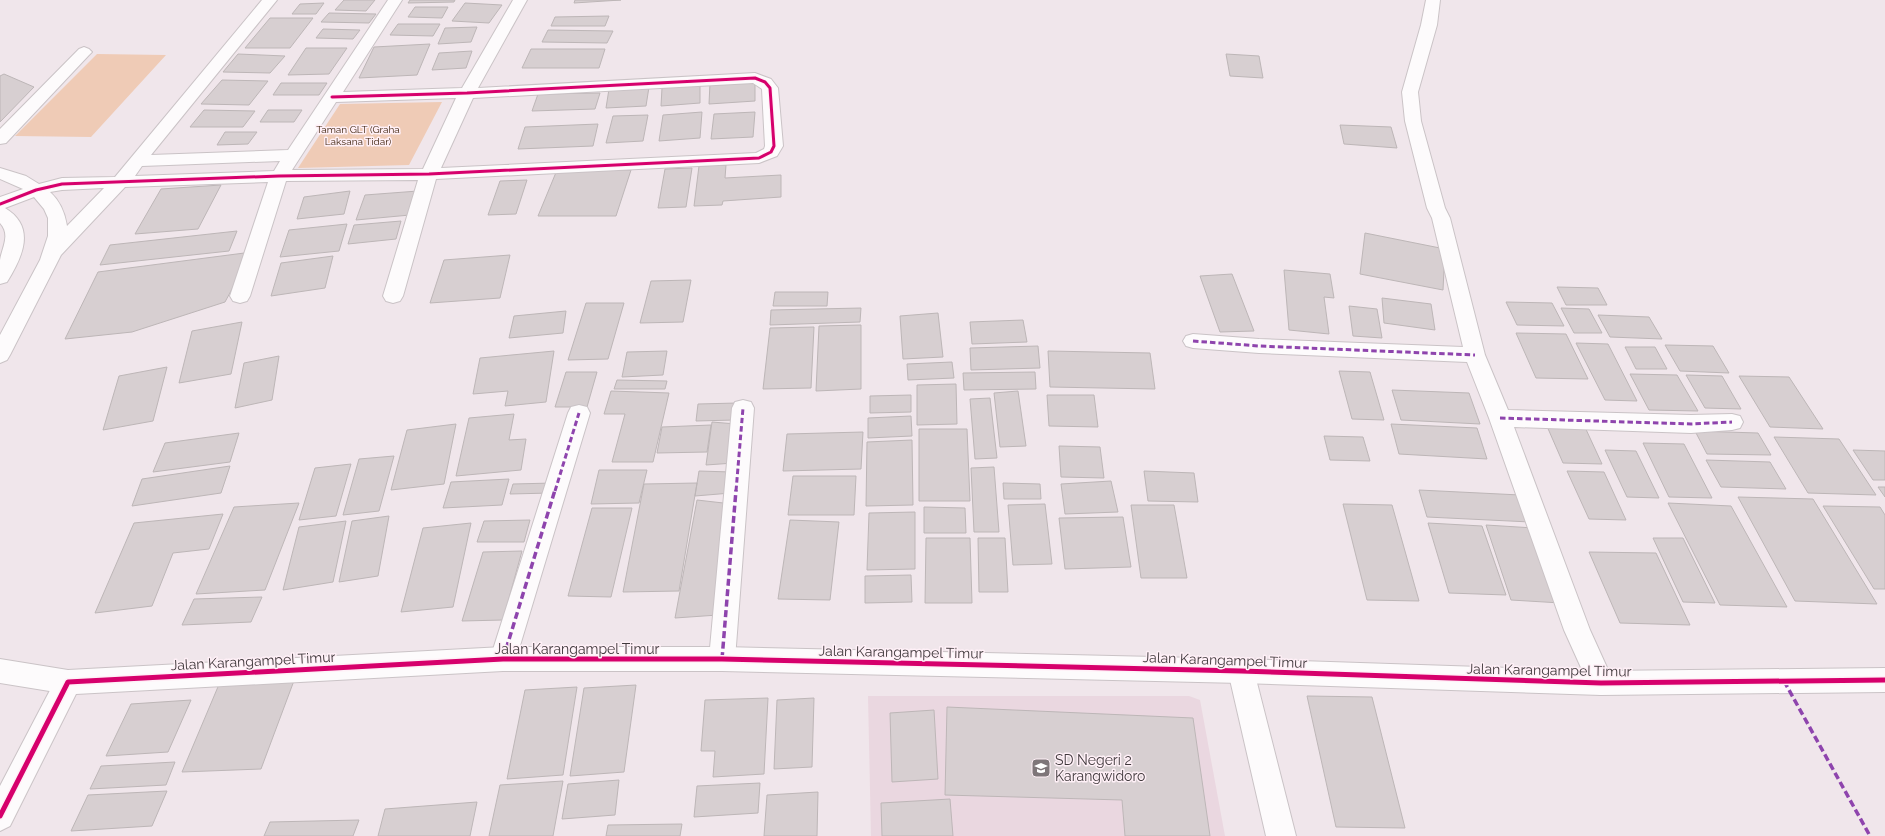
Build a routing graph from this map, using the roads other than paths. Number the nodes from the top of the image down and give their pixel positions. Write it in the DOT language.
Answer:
graph roads {
  1 [pos="270,0"];
  2 [pos="395,0"];
  3 [pos="520,0"];
  4 [pos="1433,0"];
  5 [pos="84,52"];
  6 [pos="467,93"];
  7 [pos="332,96"];
  8 [pos="0,139"];
  9 [pos="292,155"];
  10 [pos="138,161"];
  11 [pos="0,173"];
  12 [pos="428,174"];
  13 [pos="279,176"];
  14 [pos="120,182"];
  15 [pos="36,190"];
  16 [pos="0,204"];
  17 [pos="0,213"];
  18 [pos="52,253"];
  19 [pos="0,277"];
  20 [pos="240,296"];
  21 [pos="393,296"];
  22 [pos="1193,341"];
  23 [pos="1475,355"];
  24 [pos="0,356"];
  25 [pos="744,408"];
  26 [pos="579,413"];
  27 [pos="1500,418"];
  28 [pos="1732,422"];
  29 [pos="503,659"];
  30 [pos="722,659"];
  31 [pos="0,671"];
  32 [pos="1241,671"];
  33 [pos="1885,680"];
  34 [pos="68,682"];
  35 [pos="1601,683"];
  36 [pos="0,816"];
  37 [pos="1281,836"];
  1 -- 10 [label="street"];
  2 -- 7 [label="street"];
  3 -- 6 [label="street"];
  4 -- 23 [label="street"];
  5 -- 8 [label="street"];
  6 -- 7 [label="street"];
  6 -- 12 [label="street"];
  6 -- 12 [label="street"];
  7 -- 9 [label="street"];
  9 -- 10 [label="street"];
  9 -- 13 [label="street"];
  10 -- 14 [label="street"];
  11 -- 15 [label="street"];
  12 -- 13 [label="street"];
  12 -- 21 [label="street"];
  13 -- 14 [label="street"];
  13 -- 20 [label="street"];
  14 -- 15 [label="street"];
  14 -- 18 [label="street"];
  15 -- 16 [label="street"];
  15 -- 18 [label="street"];
  17 -- 19 [label="street"];
  18 -- 24 [label="street"];
  22 -- 23 [label="street"];
  23 -- 27 [label="street"];
  25 -- 30 [label="street"];
  26 -- 29 [label="street"];
  27 -- 28 [label="street"];
  27 -- 35 [label="street"];
  29 -- 30 [label="street, Jalan Karangampel Timur"];
  29 -- 34 [label="street, Jalan Karangampel Timur"];
  30 -- 32 [label="street, Jalan Karangampel Timur"];
  31 -- 34 [label="street, Jalan Karangampel Timur"];
  32 -- 35 [label="street, Jalan Karangampel Timur"];
  32 -- 37 [label="street"];
  33 -- 35 [label="street, Jalan Karangampel Timur"];
  34 -- 36 [label="street"];
}
